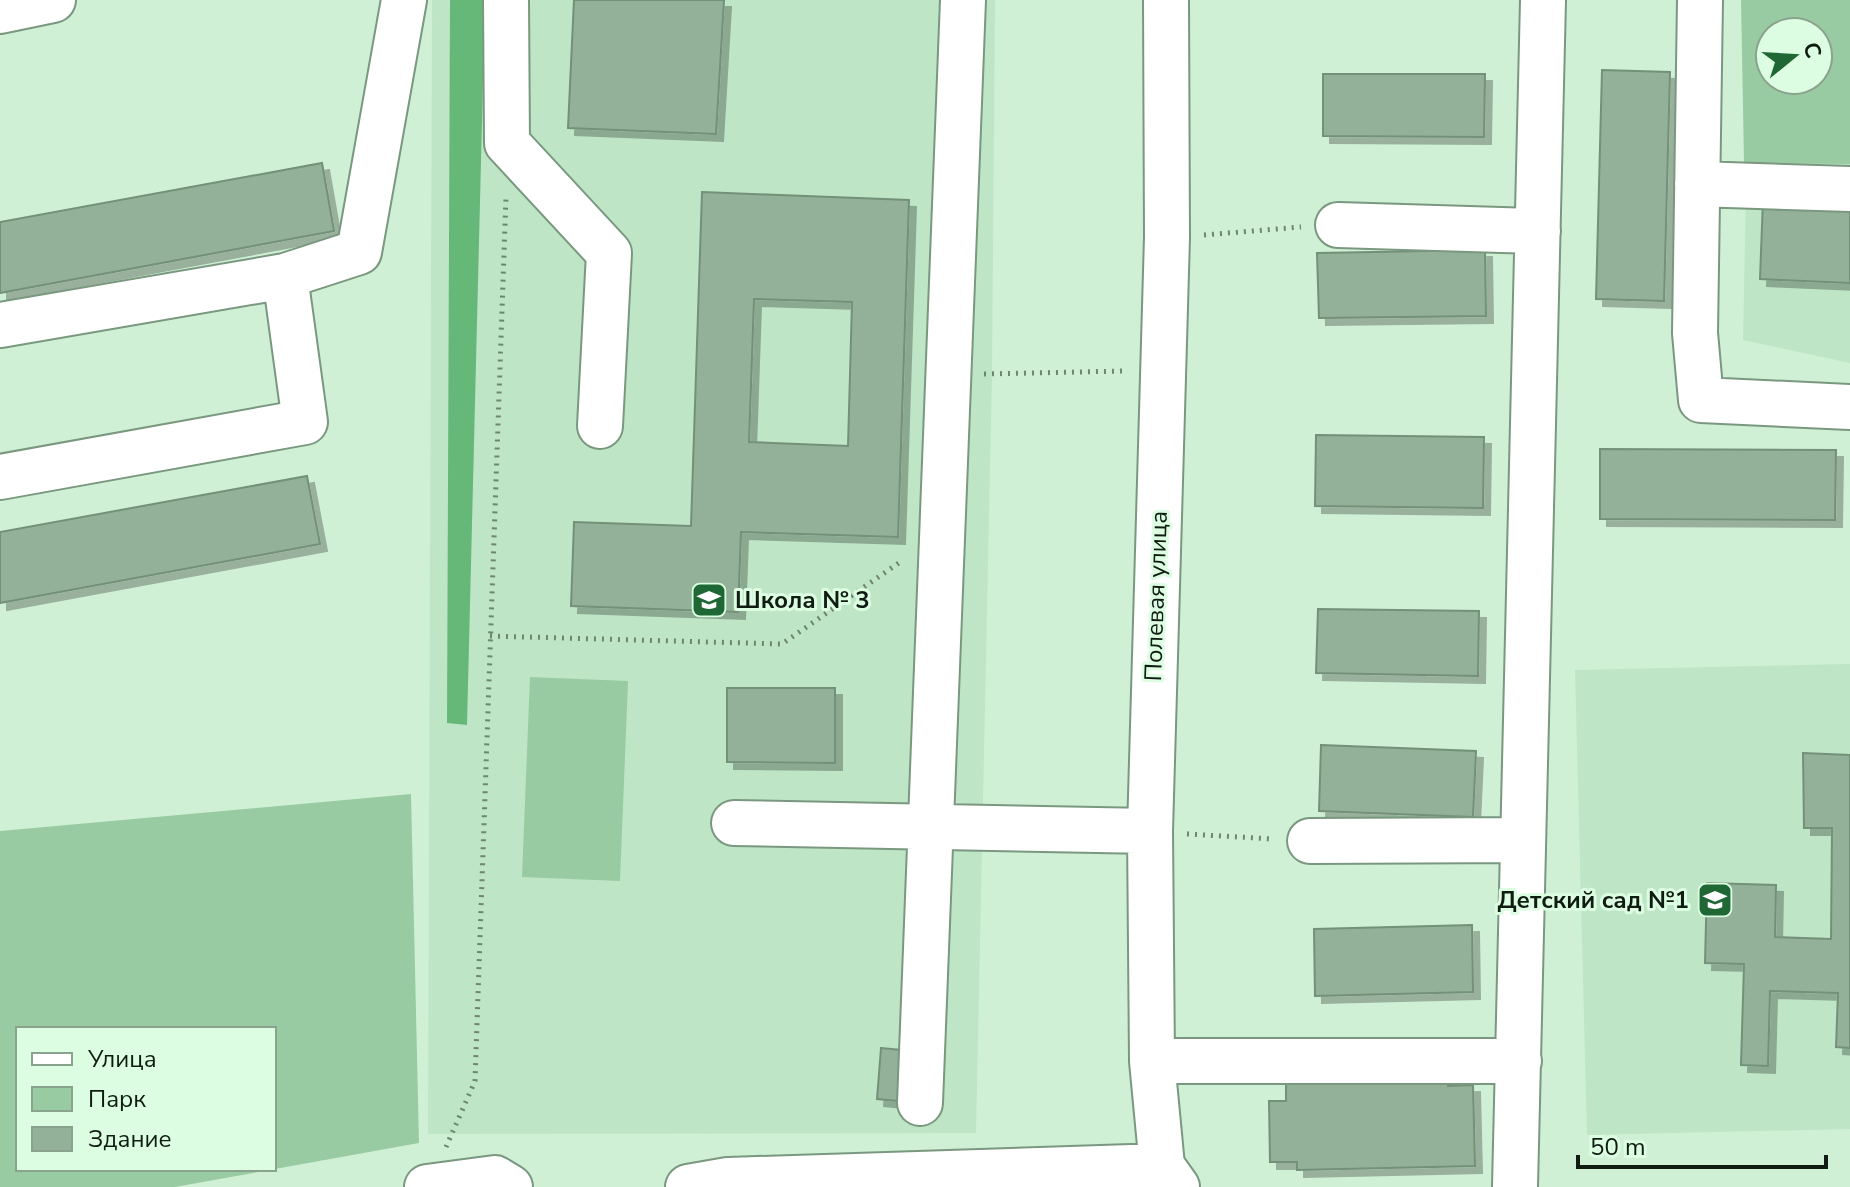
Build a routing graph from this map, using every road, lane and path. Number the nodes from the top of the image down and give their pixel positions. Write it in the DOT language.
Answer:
graph roads {
  1 [pos="53,0"];
  2 [pos="404,0"];
  3 [pos="506,0"];
  4 [pos="963,0"];
  5 [pos="1166,0"];
  6 [pos="1543,0"];
  7 [pos="1700,0"];
  8 [pos="0,11"];
  9 [pos="507,143"];
  10 [pos="1697,184"];
  11 [pos="1850,189"];
  12 [pos="1338,225"];
  13 [pos="1538,231"];
  14 [pos="1167,237"];
  15 [pos="285,276"];
  16 [pos="0,325"];
  17 [pos="1162,370"];
  18 [pos="948,376"];
  19 [pos="1850,407"];
  20 [pos="600,426"];
  21 [pos="0,477"];
  22 [pos="942,533"];
  23 [pos="490,636"];
  24 [pos="734,823"];
  25 [pos="930,828"];
  26 [pos="1150,831"];
  27 [pos="1523,840"];
  28 [pos="1310,841"];
  29 [pos="1152,1061"];
  30 [pos="1519,1061"];
  31 [pos="920,1103"];
  32 [pos="1170,1177"];
  33 [pos="434,1186"];
  34 [pos="427,1187"];
  35 [pos="510,1187"];
  36 [pos="688,1187"];
  37 [pos="1515,1187"];
  1 -- 8 [label="street"];
  2 -- 15 [label="street"];
  3 -- 9 [label="street"];
  4 -- 18 [label="street"];
  5 -- 14 [label="street, Полевая улица"];
  6 -- 13 [label="street"];
  7 -- 10 [label="street"];
  9 -- 20 [label="street"];
  9 -- 23 [label="path"];
  10 -- 11 [label="street"];
  10 -- 19 [label="street"];
  12 -- 13 [label="street"];
  12 -- 14 [label="path"];
  13 -- 27 [label="street"];
  14 -- 17 [label="street, Полевая улица"];
  15 -- 16 [label="street"];
  15 -- 21 [label="street"];
  17 -- 18 [label="path"];
  17 -- 26 [label="street, Полевая улица"];
  18 -- 22 [label="street"];
  22 -- 23 [label="path"];
  22 -- 25 [label="street"];
  23 -- 33 [label="path"];
  24 -- 25 [label="street"];
  25 -- 26 [label="street"];
  25 -- 31 [label="street"];
  26 -- 28 [label="path"];
  26 -- 29 [label="street, Полевая улица"];
  27 -- 28 [label="street"];
  27 -- 30 [label="street"];
  29 -- 30 [label="street"];
  29 -- 32 [label="street, Полевая улица"];
  30 -- 37 [label="street"];
  32 -- 36 [label="street"];
  33 -- 34 [label="street"];
  33 -- 35 [label="street"];
}
